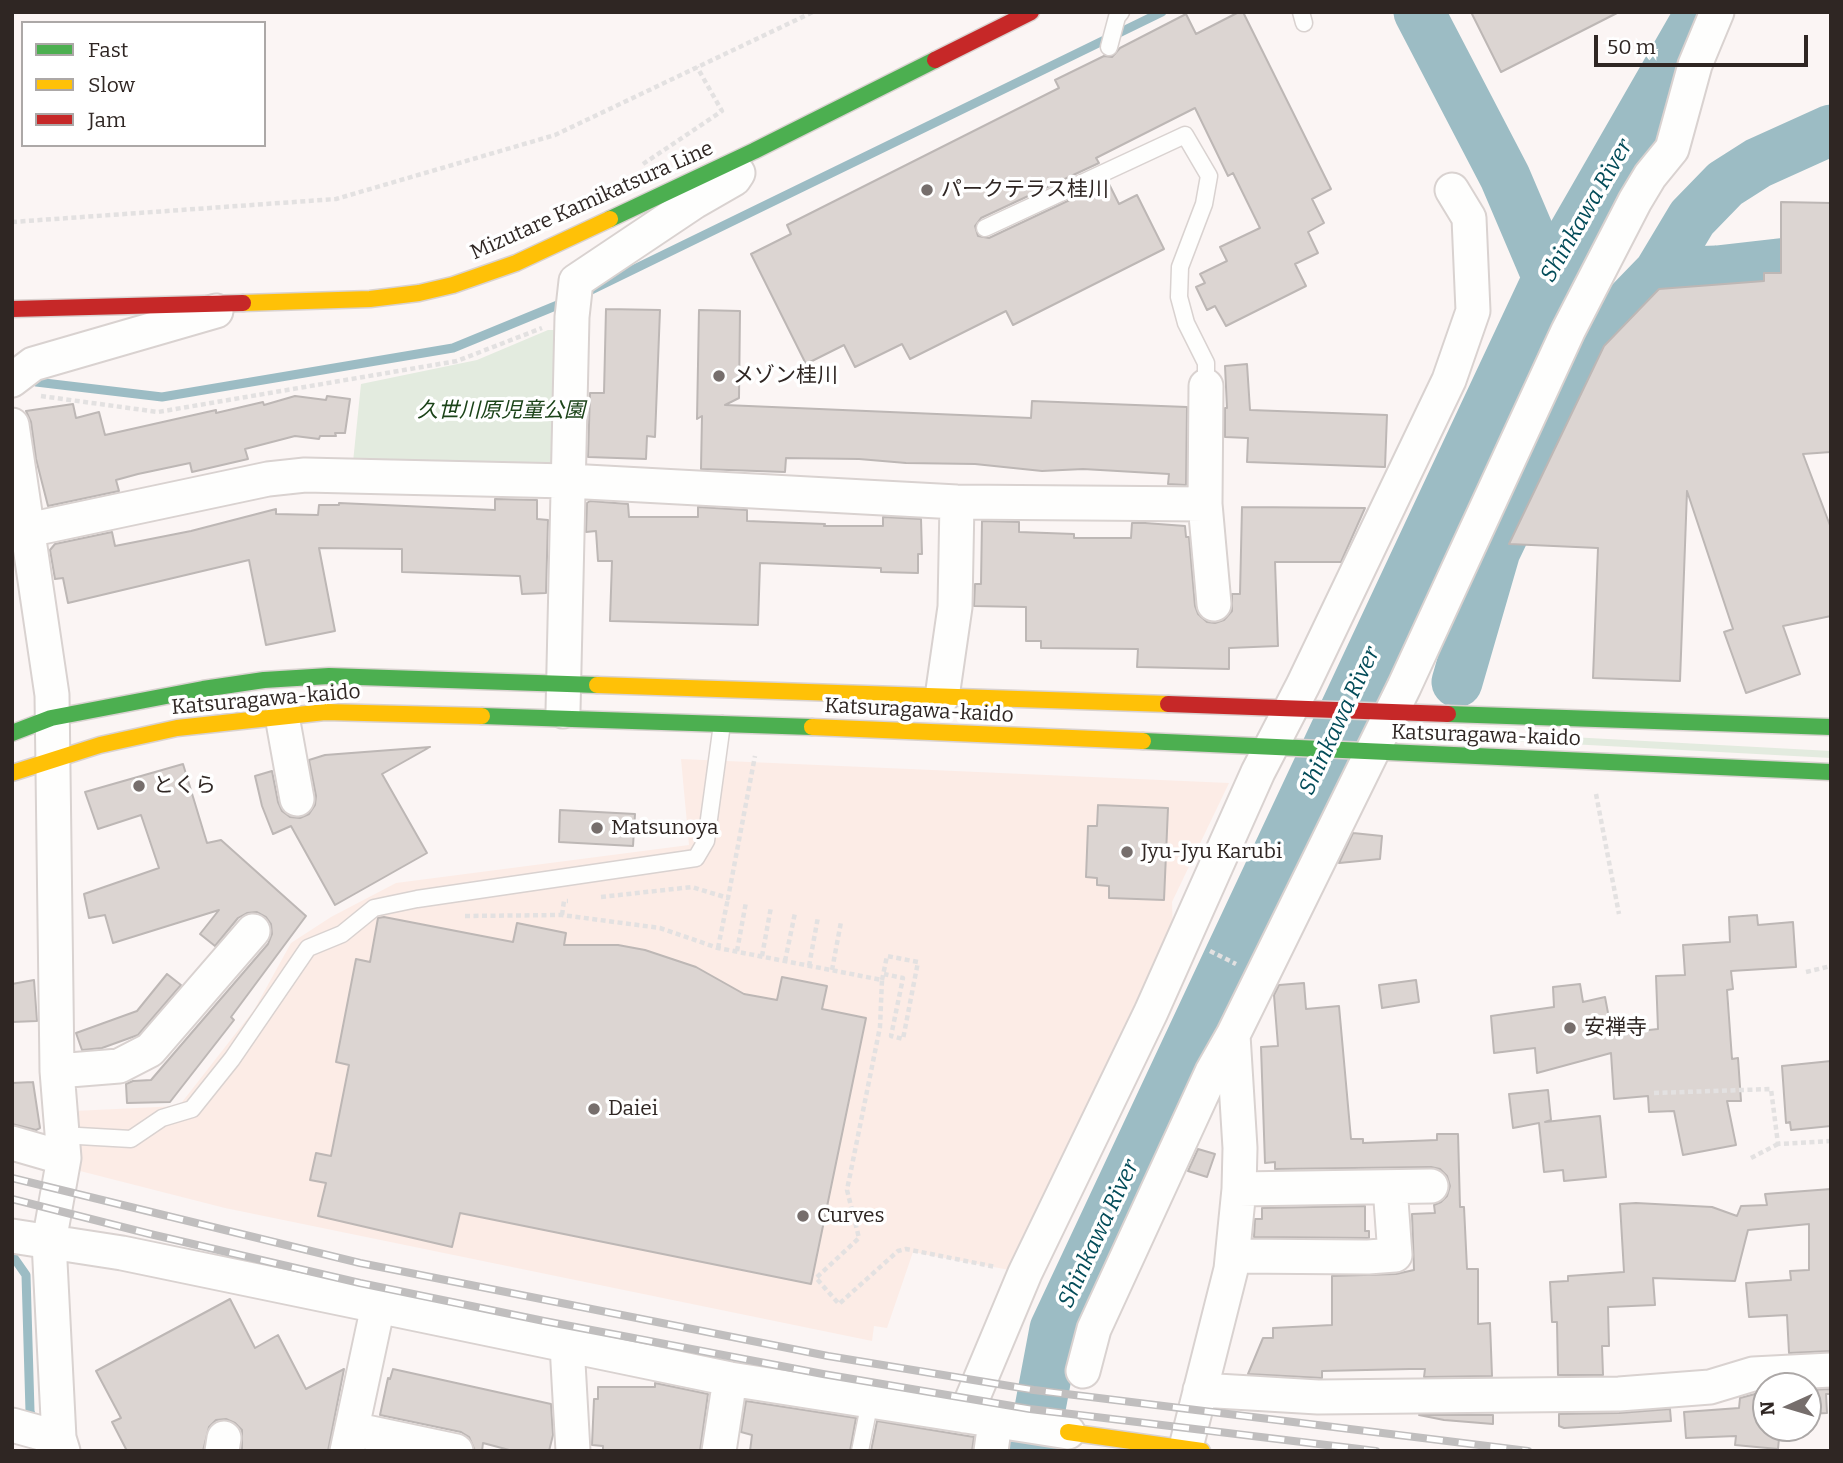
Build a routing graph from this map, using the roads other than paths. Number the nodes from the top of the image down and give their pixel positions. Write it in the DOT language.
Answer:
graph roads {
  1 [pos="1031,12"];
  2 [pos="1121,12"];
  3 [pos="1717,12"];
  4 [pos="1110,40"];
  5 [pos="754,151"];
  6 [pos="1451,190"];
  7 [pos="985,228"];
  8 [pos="242,304"];
  9 [pos="12,309"];
  10 [pos="27,380"];
  11 [pos="1206,386"];
  12 [pos="12,425"];
  13 [pos="568,481"];
  14 [pos="957,502"];
  15 [pos="1205,504"];
  16 [pos="23,539"];
  17 [pos="1214,604"];
  18 [pos="564,686"];
  19 [pos="942,697"];
  20 [pos="1298,709"];
  21 [pos="1383,712"];
  22 [pos="282,716"];
  23 [pos="51,718"];
  24 [pos="563,720"];
  25 [pos="722,724"];
  26 [pos="1831,727"];
  27 [pos="12,733"];
  28 [pos="1278,748"];
  29 [pos="1364,752"];
  30 [pos="54,760"];
  31 [pos="1831,772"];
  32 [pos="12,773"];
  33 [pos="297,799"];
  34 [pos="253,931"];
  35 [pos="1233,1035"];
  36 [pos="57,1071"];
  37 [pos="12,1143"];
  38 [pos="62,1146"];
  39 [pos="1431,1186"];
  40 [pos="1390,1187"];
  41 [pos="1239,1189"];
  42 [pos="12,1236"];
  43 [pos="49,1242"];
  44 [pos="1233,1256"];
  45 [pos="378,1306"];
  46 [pos="567,1345"];
  47 [pos="1831,1370"];
  48 [pos="1083,1371"];
  49 [pos="730,1379"];
  50 [pos="1200,1390"];
  51 [pos="870,1401"];
  52 [pos="984,1430"];
  53 [pos="1068,1432"];
  54 [pos="41,1435"];
  55 [pos="349,1440"];
  56 [pos="1191,1450"];
  57 [pos="456,1451"];
  58 [pos="573,1451"];
  59 [pos="719,1451"];
  60 [pos="860,1451"];
  1 -- 5 [label="street, Mizutare Kamikatsura Line"];
  2 -- 4 [label="lane"];
  3 -- 21 [label="street"];
  5 -- 8 [label="street, Mizutare Kamikatsura Line"];
  5 -- 13 [label="street"];
  6 -- 20 [label="street"];
  7 -- 11 [label="lane"];
  8 -- 9 [label="street, Mizutare Kamikatsura Line"];
  8 -- 10 [label="street"];
  11 -- 15 [label="street"];
  12 -- 16 [label="street"];
  13 -- 14 [label="street"];
  13 -- 16 [label="street"];
  13 -- 18 [label="street"];
  14 -- 15 [label="street"];
  14 -- 19 [label="street"];
  15 -- 17 [label="street"];
  16 -- 23 [label="street"];
  18 -- 19 [label="street, Katsuragawa-kaido"];
  18 -- 23 [label="street, Katsuragawa-kaido"];
  18 -- 24 [label="street"];
  19 -- 20 [label="street, Katsuragawa-kaido"];
  20 -- 21 [label="street, Katsuragawa-kaido"];
  20 -- 28 [label="street"];
  21 -- 26 [label="street, Katsuragawa-kaido"];
  21 -- 29 [label="street"];
  22 -- 24 [label="street, Katsuragawa-kaido"];
  22 -- 30 [label="street, Katsuragawa-kaido"];
  22 -- 33 [label="street"];
  23 -- 27 [label="street, Katsuragawa-kaido"];
  23 -- 30 [label="street"];
  24 -- 25 [label="street, Katsuragawa-kaido"];
  25 -- 28 [label="street, Katsuragawa-kaido"];
  25 -- 38 [label="lane"];
  28 -- 29 [label="street, Katsuragawa-kaido"];
  28 -- 52 [label="street"];
  29 -- 31 [label="street, Katsuragawa-kaido"];
  29 -- 35 [label="street"];
  30 -- 32 [label="street, Katsuragawa-kaido"];
  30 -- 36 [label="street"];
  34 -- 36 [label="street"];
  35 -- 41 [label="street"];
  35 -- 48 [label="street"];
  36 -- 38 [label="street"];
  37 -- 38 [label="street"];
  38 -- 43 [label="street"];
  39 -- 40 [label="street"];
  40 -- 41 [label="street"];
  40 -- 44 [label="street"];
  41 -- 44 [label="street"];
  42 -- 43 [label="street"];
  43 -- 45 [label="street"];
  43 -- 54 [label="street"];
  44 -- 50 [label="street"];
  45 -- 46 [label="street"];
  45 -- 55 [label="street"];
  46 -- 49 [label="street"];
  46 -- 58 [label="street"];
  47 -- 50 [label="street"];
  49 -- 51 [label="street"];
  49 -- 59 [label="street"];
  50 -- 56 [label="street"];
  51 -- 52 [label="street"];
  51 -- 60 [label="lane"];
  52 -- 53 [label="street"];
  53 -- 56 [label="street"];
  55 -- 57 [label="street"];
}
